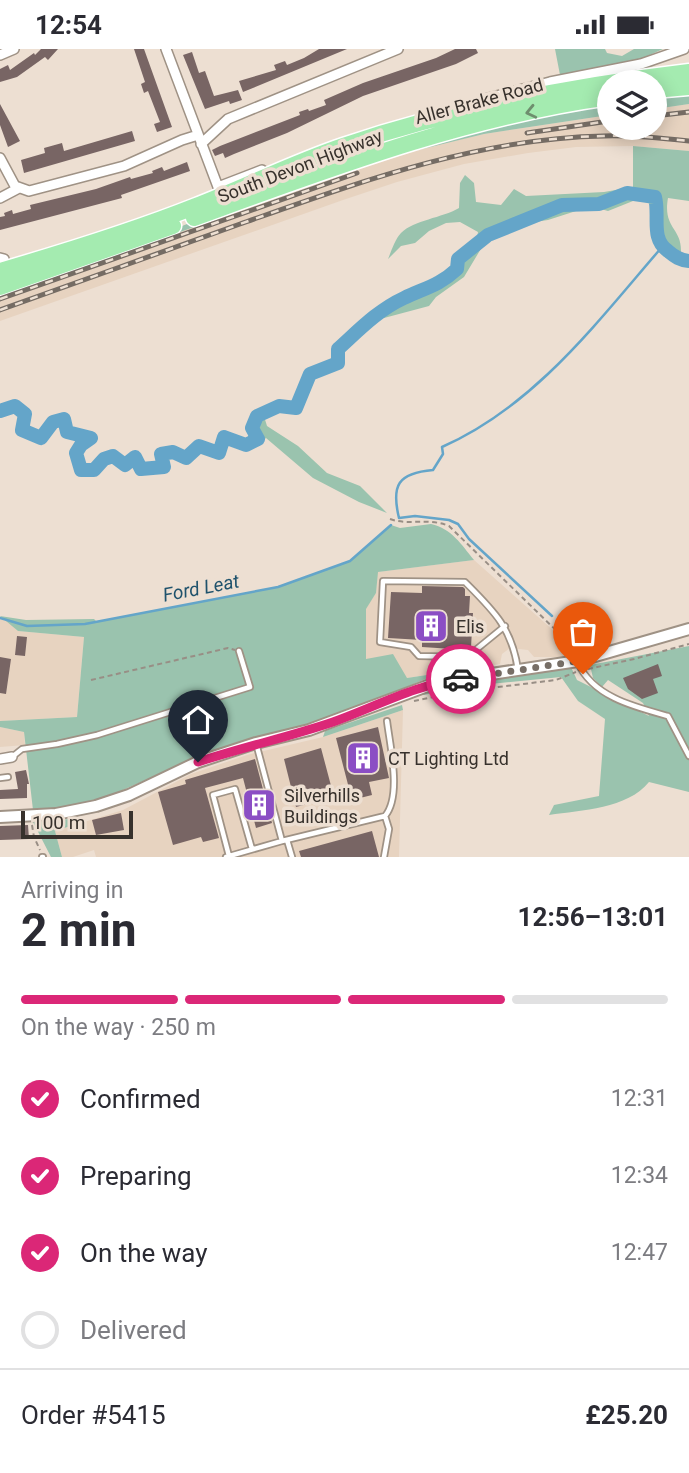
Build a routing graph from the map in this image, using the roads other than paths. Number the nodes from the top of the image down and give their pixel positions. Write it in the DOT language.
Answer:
graph roads {
  1 [pos="14,49"];
  2 [pos="166,49"];
  3 [pos="398,49"];
  4 [pos="684,49"];
  5 [pos="0,55"];
  6 [pos="689,72"];
  7 [pos="689,87"];
  8 [pos="667,89"];
  9 [pos="597,99"];
  10 [pos="199,140"];
  11 [pos="0,158"];
  12 [pos="19,188"];
  13 [pos="0,198"];
  14 [pos="1,263"];
  15 [pos="0,287"];
  16 [pos="505,626"];
  17 [pos="689,629"];
  18 [pos="239,651"];
  19 [pos="580,666"];
  20 [pos="518,671"];
  21 [pos="387,721"];
  22 [pos="256,743"];
  23 [pos="689,756"];
  24 [pos="12,757"];
  25 [pos="0,759"];
  26 [pos="0,778"];
  27 [pos="8,778"];
  28 [pos="385,816"];
  29 [pos="0,817"];
  30 [pos="284,840"];
  31 [pos="249,852"];
  32 [pos="227,856"];
  33 [pos="292,857"];
  34 [pos="384,857"];
  1 -- 5 [label="street"];
  2 -- 10 [label="street, Aller Brake Road"];
  3 -- 10 [label="street"];
  4 -- 10 [label="street, Aller Brake Road"];
  6 -- 14 [label="highway, South Devon Highway"];
  7 -- 8 [label="highway"];
  9 -- 15 [label="highway, South Devon Highway, one-way"];
  10 -- 12 [label="street"];
  11 -- 12 [label="street"];
  12 -- 13 [label="street"];
  16 -- 16 [label="lane"];
  16 -- 20 [label="lane"];
  17 -- 19 [label="street"];
  18 -- 24 [label="lane"];
  19 -- 20 [label="street"];
  19 -- 23 [label="lane"];
  20 -- 22 [label="street"];
  21 -- 28 [label="lane"];
  22 -- 29 [label="street"];
  22 -- 30 [label="lane"];
  24 -- 25 [label="street"];
  26 -- 27 [label="lane"];
  28 -- 30 [label="lane"];
  28 -- 34 [label="lane"];
  30 -- 31 [label="lane"];
  30 -- 33 [label="lane"];
  31 -- 32 [label="lane"];
  31 -- 32 [label="lane"];
}
